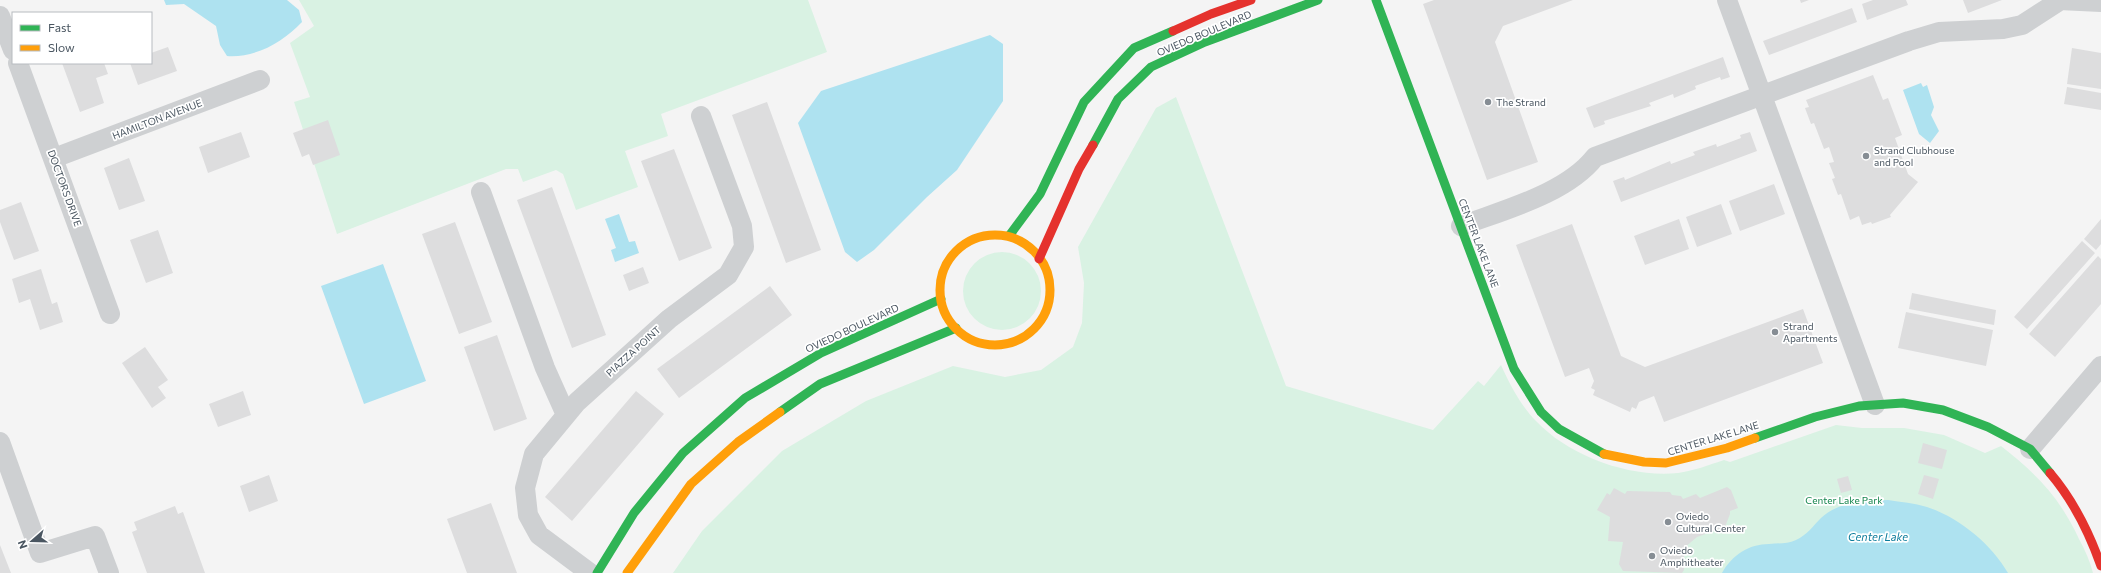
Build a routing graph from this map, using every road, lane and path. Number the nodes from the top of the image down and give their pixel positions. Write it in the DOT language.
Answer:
graph roads {
  1 [pos="1251,0"];
  2 [pos="1318,0"];
  3 [pos="1376,0"];
  4 [pos="1727,0"];
  5 [pos="2059,1"];
  6 [pos="2101,2"];
  7 [pos="0,16"];
  8 [pos="12,47"];
  9 [pos="18,64"];
  10 [pos="260,80"];
  11 [pos="1762,96"];
  12 [pos="701,116"];
  13 [pos="54,158"];
  14 [pos="481,192"];
  15 [pos="1461,226"];
  16 [pos="1008,236"];
  17 [pos="1039,259"];
  18 [pos="941,299"];
  19 [pos="110,314"];
  20 [pos="956,328"];
  21 [pos="2101,366"];
  22 [pos="1875,404"];
  23 [pos="566,415"];
  24 [pos="0,442"];
  25 [pos="2030,449"];
  26 [pos="2101,566"];
  27 [pos="110,573"];
  28 [pos="590,573"];
  29 [pos="597,573"];
  30 [pos="627,573"];
  1 -- 16 [label="street, OVIEDO BOULEVARD"];
  2 -- 17 [label="street, OVIEDO BOULEVARD"];
  3 -- 15 [label="street, CENTER LAKE LANE"];
  4 -- 11 [label="street"];
  5 -- 6 [label="street"];
  5 -- 11 [label="street"];
  7 -- 8 [label="street"];
  9 -- 13 [label="street, DOCTORS DRIVE"];
  10 -- 13 [label="street, HAMILTON AVENUE"];
  11 -- 15 [label="street"];
  11 -- 22 [label="street"];
  12 -- 23 [label="street, PIAZZA POINT"];
  13 -- 19 [label="street, DOCTORS DRIVE"];
  14 -- 23 [label="street"];
  15 -- 22 [label="street, CENTER LAKE LANE"];
  16 -- 17 [label="street"];
  16 -- 18 [label="street"];
  17 -- 20 [label="street"];
  18 -- 20 [label="street"];
  18 -- 29 [label="street, OVIEDO BOULEVARD"];
  20 -- 30 [label="street"];
  21 -- 25 [label="street"];
  22 -- 25 [label="street, CENTER LAKE LANE"];
  23 -- 28 [label="street, PIAZZA POINT"];
  24 -- 27 [label="street"];
  25 -- 26 [label="street, CENTER LAKE LANE"];
}
